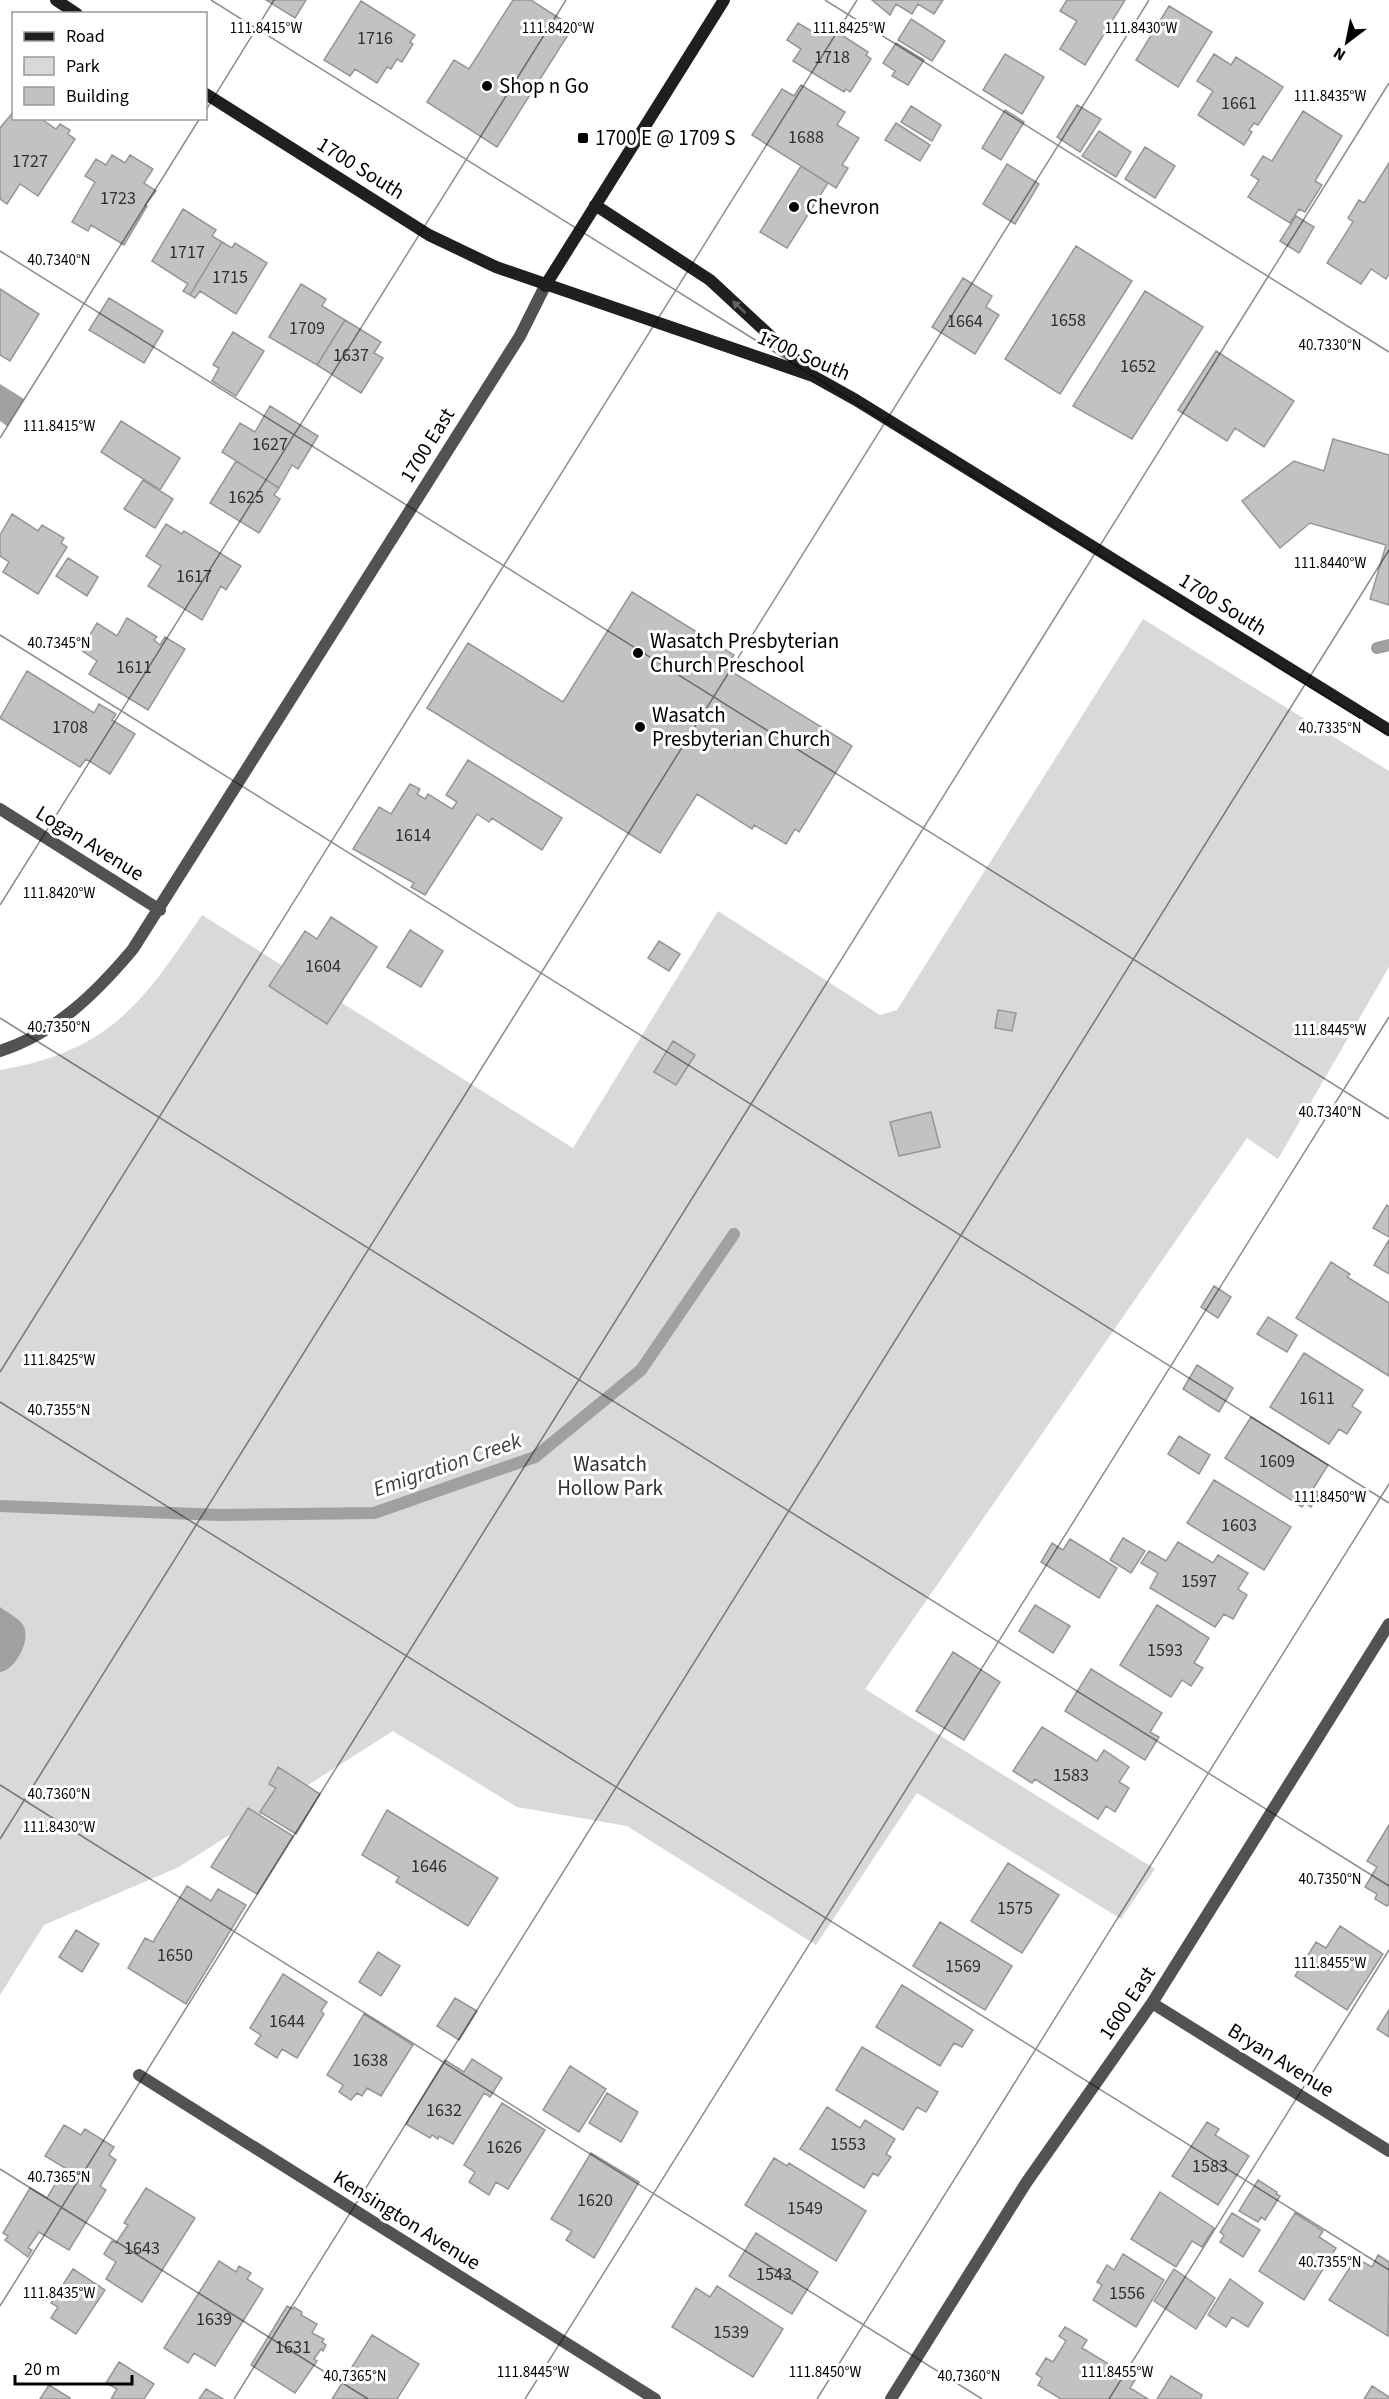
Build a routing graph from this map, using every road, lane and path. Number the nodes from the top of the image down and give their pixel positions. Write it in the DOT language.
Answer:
graph roads {
  1 [pos="56,0"];
  2 [pos="724,0"];
  3 [pos="75,12"];
  4 [pos="207,95"];
  5 [pos="595,205"];
  6 [pos="545,286"];
  7 [pos="813,376"];
  8 [pos="1389,730"];
  9 [pos="0,809"];
  10 [pos="160,910"];
  11 [pos="0,1051"];
  12 [pos="1389,1624"];
  13 [pos="1152,2003"];
  14 [pos="139,2075"];
  15 [pos="1389,2151"];
  16 [pos="655,2399"];
  17 [pos="891,2399"];
  1 -- 3 [label="street"];
  2 -- 5 [label="street, 1700 East"];
  4 -- 6 [label="street, 1700 South"];
  5 -- 6 [label="street, 1700 East"];
  7 -- 5 [label="street, one-way"];
  6 -- 7 [label="street, 1700 South"];
  6 -- 10 [label="street, 1700 East"];
  7 -- 8 [label="street, 1700 South"];
  9 -- 10 [label="street, Logan Avenue"];
  10 -- 11 [label="street"];
  12 -- 13 [label="street, 1600 East"];
  13 -- 15 [label="street, Bryan Avenue"];
  13 -- 17 [label="street, 1600 East"];
  14 -- 16 [label="street, Kensington Avenue"];
}
